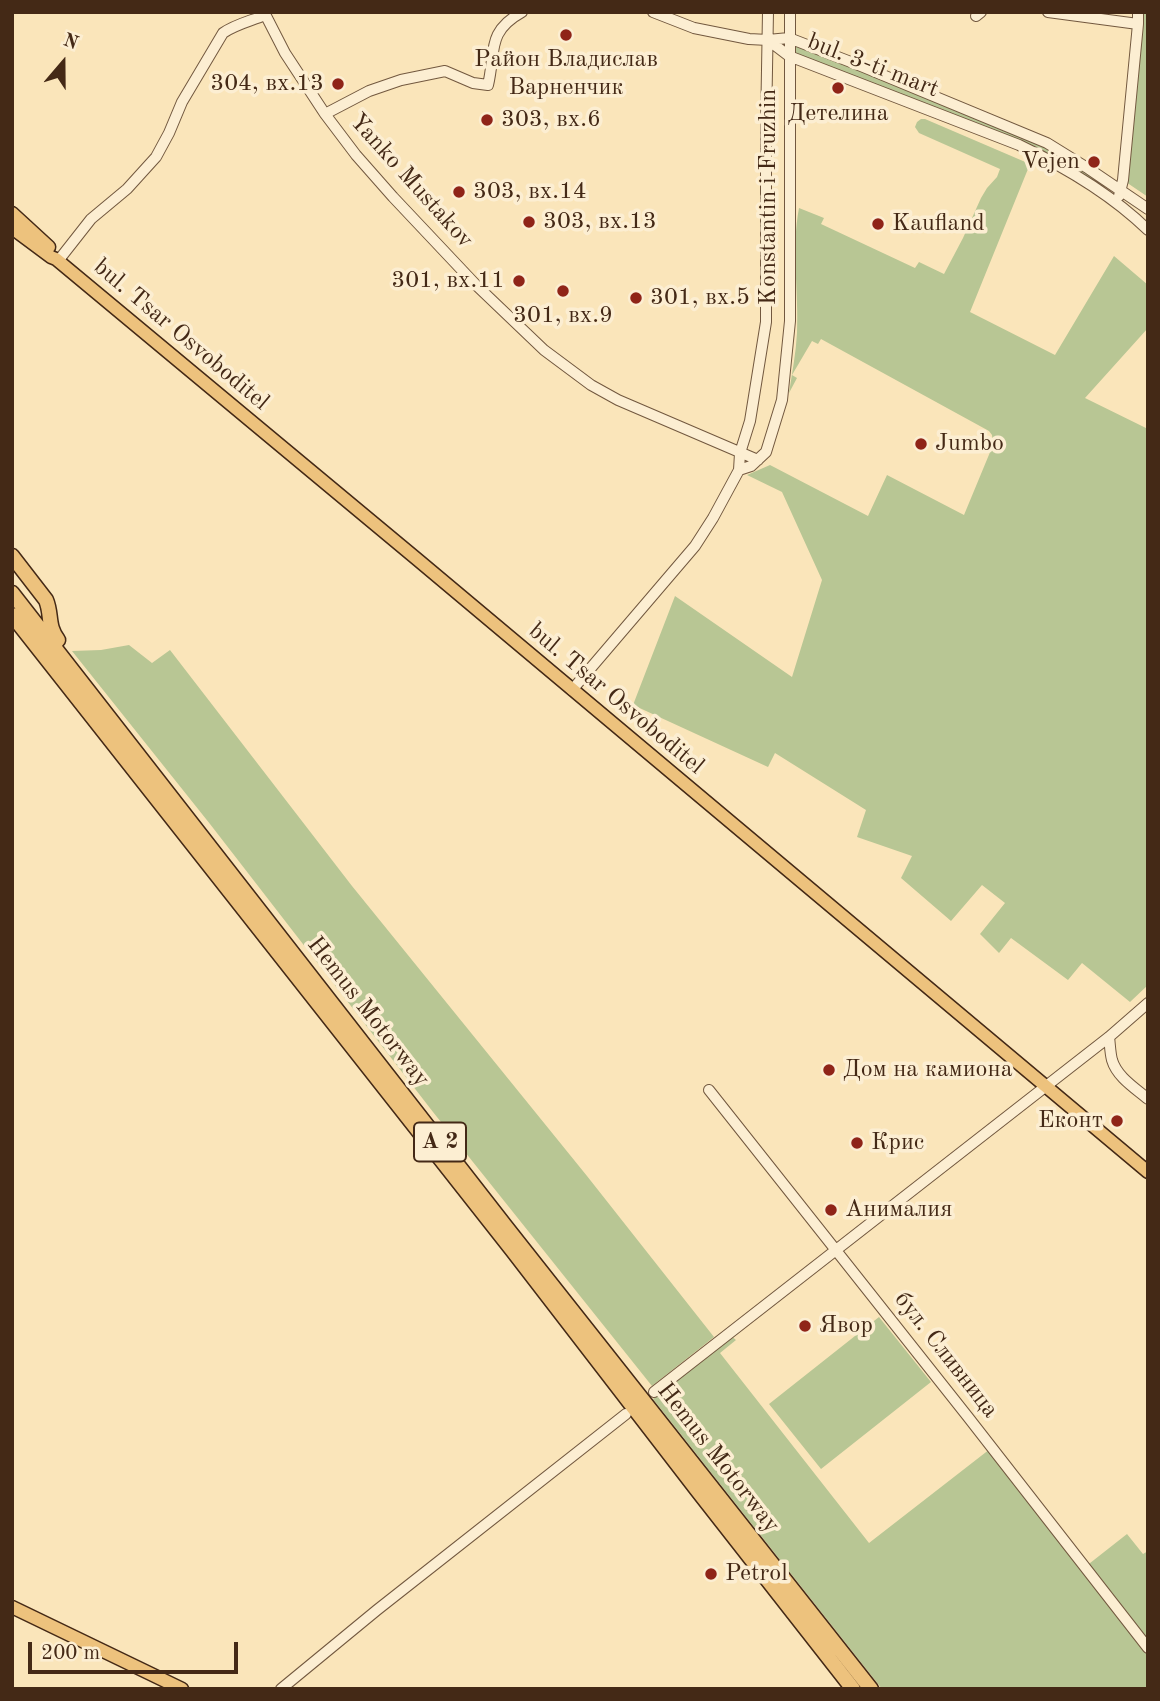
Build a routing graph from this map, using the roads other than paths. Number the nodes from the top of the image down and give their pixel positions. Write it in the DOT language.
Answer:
graph roads {
  1 [pos="522,12"];
  2 [pos="653,12"];
  3 [pos="768,12"];
  4 [pos="790,12"];
  5 [pos="1048,12"];
  6 [pos="1138,12"];
  7 [pos="265,14"];
  8 [pos="1138,24"];
  9 [pos="789,38"];
  10 [pos="768,40"];
  11 [pos="789,56"];
  12 [pos="813,64"];
  13 [pos="790,83"];
  14 [pos="325,114"];
  15 [pos="1121,190"];
  16 [pos="1116,204"];
  17 [pos="1148,209"];
  18 [pos="12,213"];
  19 [pos="12,228"];
  20 [pos="1148,230"];
  21 [pos="57,260"];
  22 [pos="740,453"];
  23 [pos="758,460"];
  24 [pos="739,470"];
  25 [pos="12,556"];
  26 [pos="12,593"];
  27 [pos="12,615"];
  28 [pos="18,626"];
  29 [pos="572,691"];
  30 [pos="114,724"];
  31 [pos="1148,1003"];
  32 [pos="1109,1037"];
  33 [pos="1045,1085"];
  34 [pos="709,1090"];
  35 [pos="1148,1099"];
  36 [pos="1148,1172"];
  37 [pos="836,1250"];
  38 [pos="654,1392"];
  39 [pos="626,1413"];
  40 [pos="12,1607"];
  41 [pos="1148,1648"];
  42 [pos="182,1689"];
  43 [pos="281,1689"];
  44 [pos="853,1689"];
  45 [pos="871,1689"];
  1 -- 14 [label="street"];
  2 -- 10 [label="street"];
  3 -- 10 [label="street, Konstantin i Fruzhin"];
  4 -- 9 [label="street, Konstantin i Fruzhin"];
  5 -- 8 [label="street"];
  6 -- 8 [label="street"];
  7 -- 14 [label="street, Yanko Mustakov"];
  7 -- 21 [label="street"];
  8 -- 15 [label="street"];
  9 -- 10 [label="street, bul. 3-ti mart"];
  9 -- 11 [label="street, Konstantin i Fruzhin"];
  9 -- 15 [label="street, bul. 3-ti mart"];
  10 -- 11 [label="street, bul. 3-ti mart"];
  10 -- 22 [label="street, Konstantin i Fruzhin"];
  11 -- 12 [label="street, bul. 3-ti mart"];
  11 -- 13 [label="street, Konstantin i Fruzhin"];
  12 -- 13 [label="street"];
  12 -- 16 [label="street, bul. 3-ti mart"];
  13 -- 23 [label="street, Konstantin i Fruzhin"];
  14 -- 22 [label="street, Yanko Mustakov"];
  15 -- 16 [label="street"];
  15 -- 17 [label="street, bul. 3-ti mart"];
  16 -- 20 [label="street, bul. 3-ti mart"];
  18 -- 21 [label="main road, bul. Tsar Osvoboditel"];
  19 -- 21 [label="main road, bul. Tsar Osvoboditel"];
  21 -- 29 [label="main road, bul. Tsar Osvoboditel"];
  22 -- 23 [label="street, Yanko Mustakov"];
  22 -- 24 [label="street, Konstantin i Fruzhin"];
  23 -- 24 [label="street"];
  24 -- 29 [label="street"];
  25 -- 30 [label="highway"];
  26 -- 30 [label="highway, Hemus Motorway / A 2"];
  27 -- 28 [label="highway, Hemus Motorway / A 2"];
  28 -- 44 [label="highway, Hemus Motorway / A 2"];
  29 -- 33 [label="main road, bul. Tsar Osvoboditel"];
  30 -- 45 [label="highway, Hemus Motorway / A 2"];
  31 -- 32 [label="street"];
  32 -- 33 [label="street"];
  32 -- 35 [label="street"];
  33 -- 36 [label="main road, bul. Tsar Osvoboditel"];
  33 -- 37 [label="street"];
  34 -- 37 [label="street, бул. Сливница"];
  37 -- 38 [label="street"];
  37 -- 41 [label="street, бул. Сливница"];
  39 -- 43 [label="street"];
  40 -- 42 [label="main road"];
}
